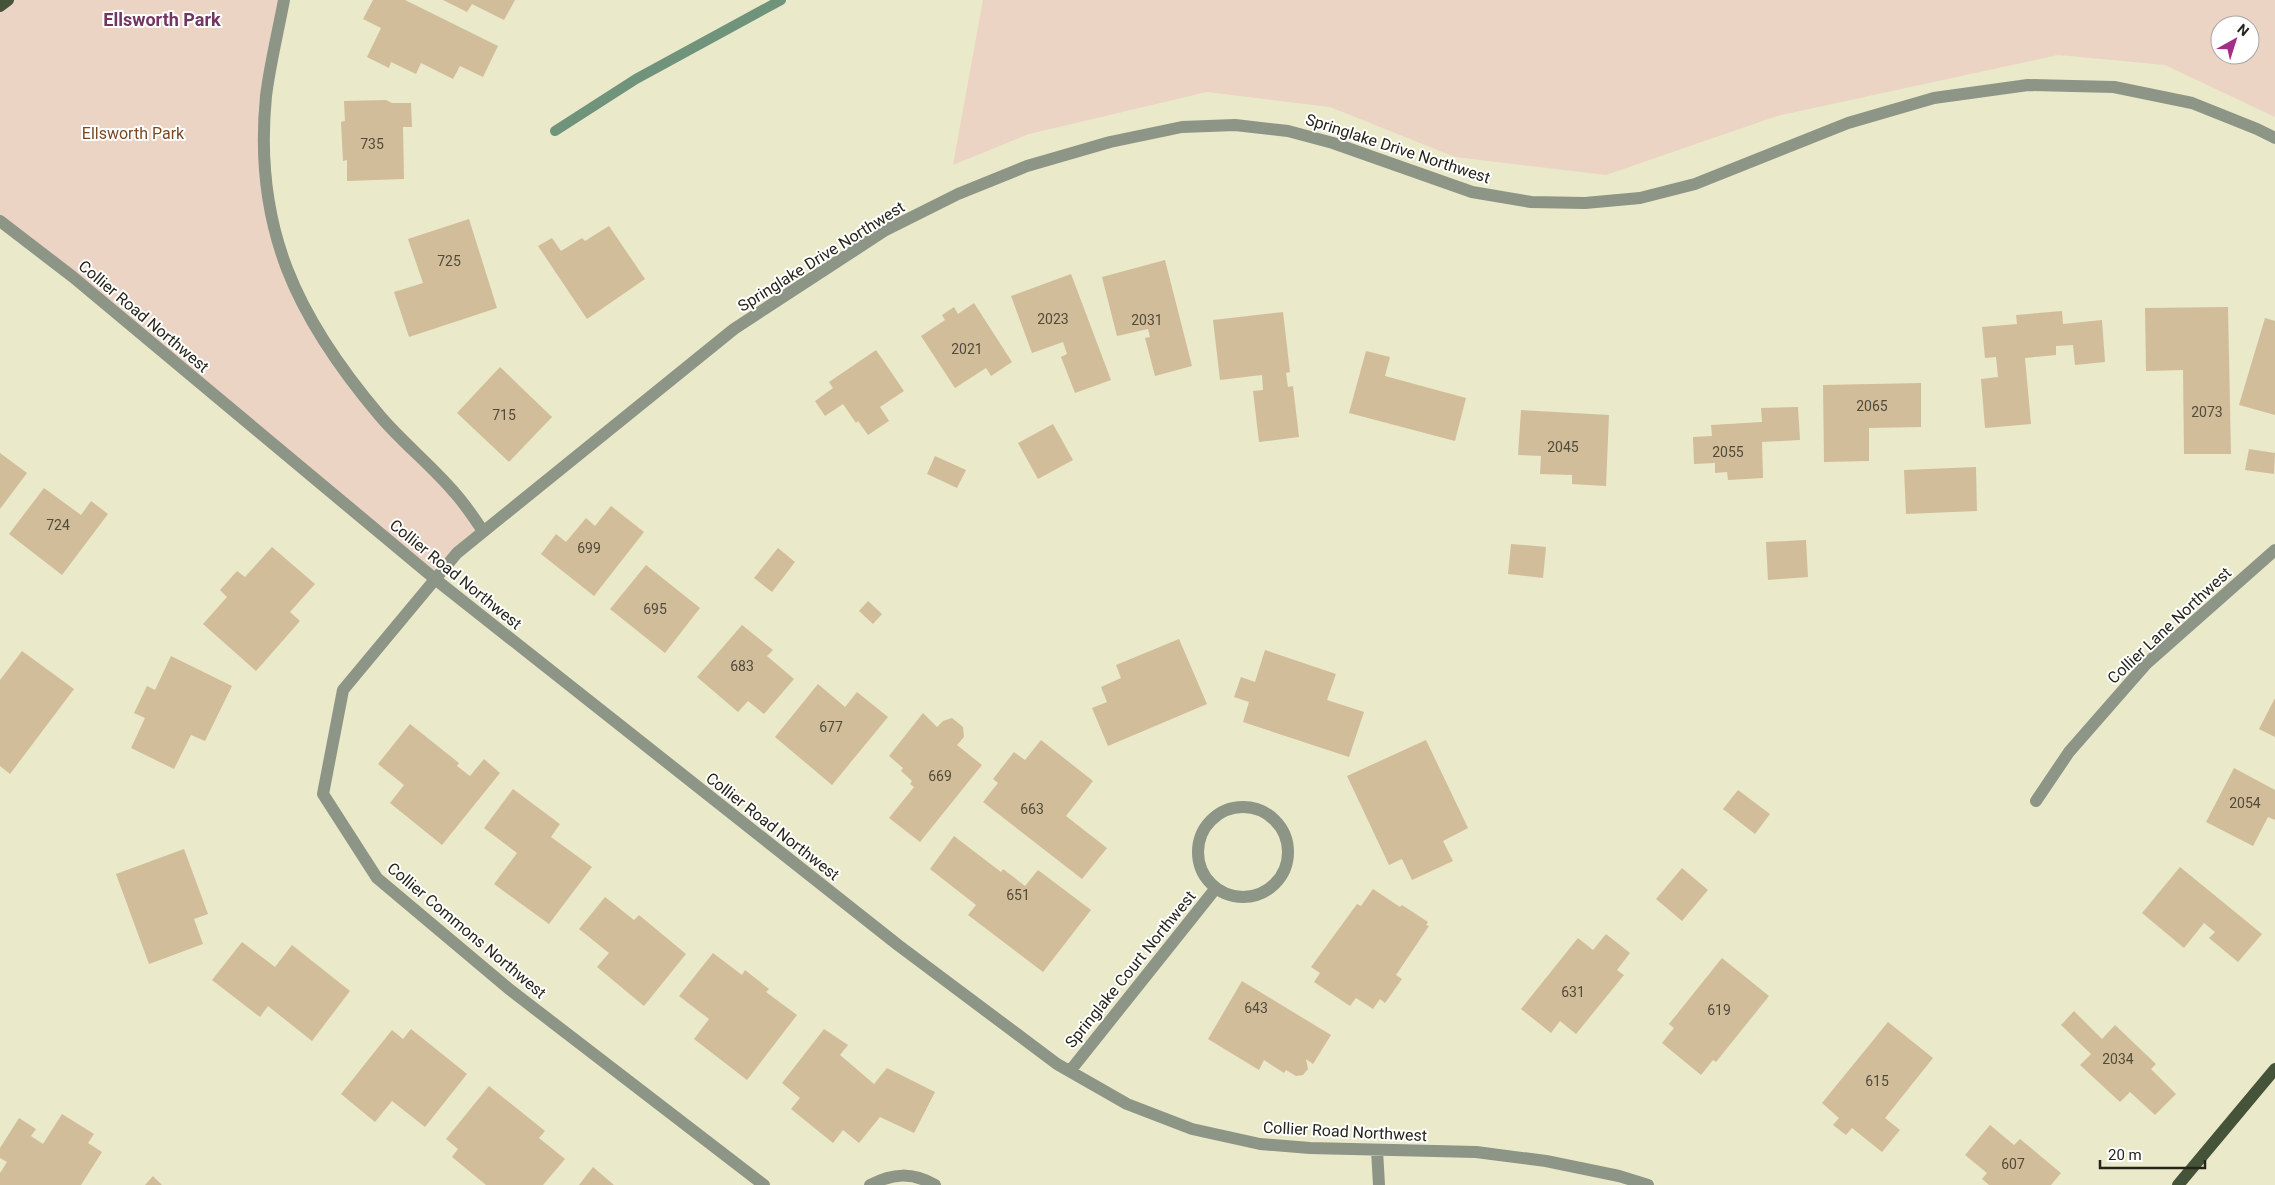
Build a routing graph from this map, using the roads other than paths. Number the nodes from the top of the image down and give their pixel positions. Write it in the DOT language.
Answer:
graph roads {
  1 [pos="8,0"];
  2 [pos="284,0"];
  3 [pos="0,6"];
  4 [pos="2275,138"];
  5 [pos="0,220"];
  6 [pos="484,531"];
  7 [pos="2275,550"];
  8 [pos="435,580"];
  9 [pos="2036,801"];
  10 [pos="1216,888"];
  11 [pos="2275,1069"];
  12 [pos="1070,1071"];
  13 [pos="1377,1150"];
  14 [pos="764,1185"];
  15 [pos="870,1185"];
  16 [pos="935,1185"];
  17 [pos="1379,1185"];
  18 [pos="1648,1185"];
  19 [pos="2178,1185"];
  1 -- 3 [label="main road"];
  2 -- 6 [label="street"];
  4 -- 6 [label="street, Springlake Drive Northwest"];
  5 -- 8 [label="street, Collier Road Northwest"];
  6 -- 8 [label="street, Springlake Drive Northwest"];
  7 -- 9 [label="street, Collier Lane Northwest"];
  8 -- 12 [label="street, Collier Road Northwest"];
  8 -- 14 [label="street, Collier Commons Northwest"];
  10 -- 10 [label="street, Springlake Court Northwest"];
  10 -- 12 [label="street, Springlake Court Northwest"];
  11 -- 19 [label="main road"];
  12 -- 13 [label="street, Collier Road Northwest"];
  13 -- 17 [label="street"];
  13 -- 18 [label="street, Collier Road Northwest"];
  15 -- 16 [label="street"];
}
